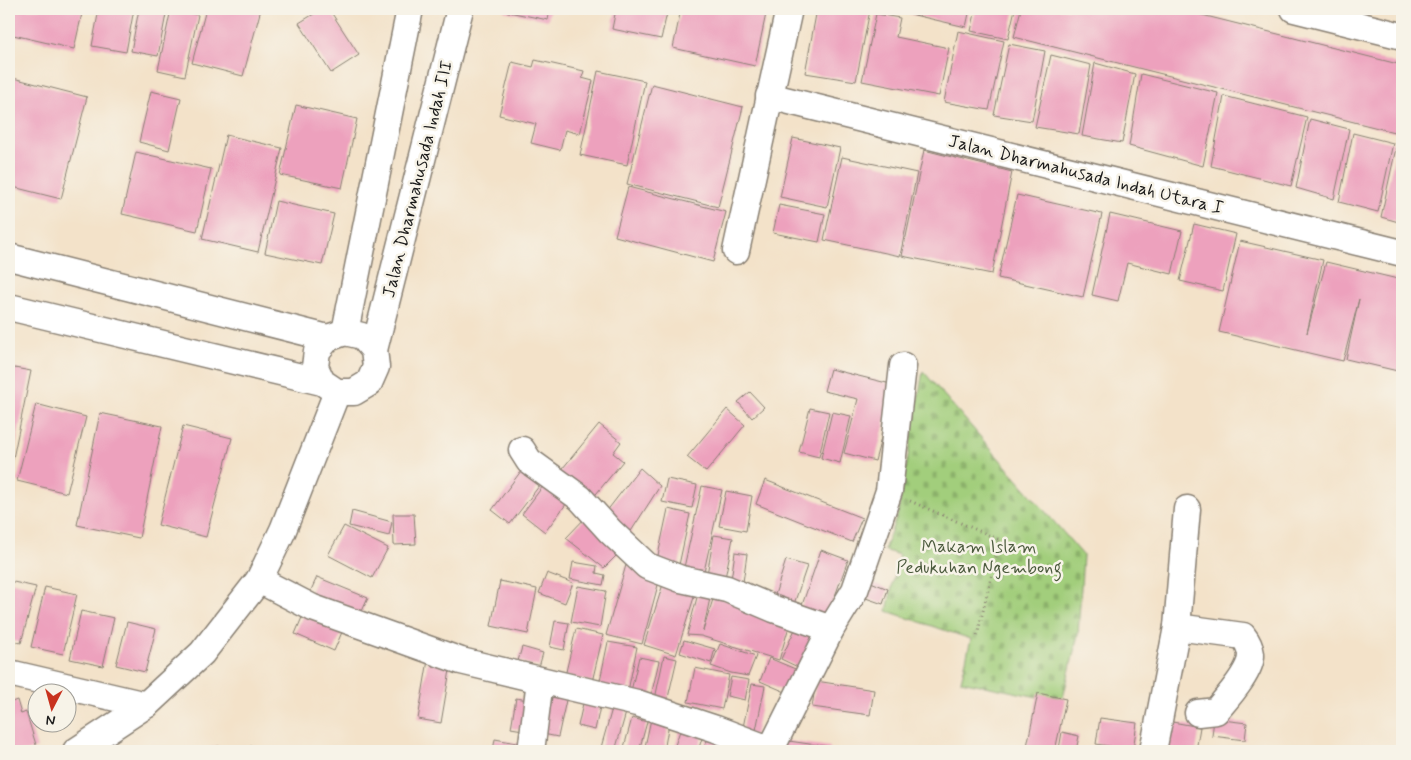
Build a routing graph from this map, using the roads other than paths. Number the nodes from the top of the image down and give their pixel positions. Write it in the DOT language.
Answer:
graph roads {
  1 [pos="410,9"];
  2 [pos="460,9"];
  3 [pos="789,9"];
  4 [pos="1294,9"];
  5 [pos="1402,36"];
  6 [pos="769,96"];
  7 [pos="736,251"];
  8 [pos="1402,253"];
  9 [pos="9,257"];
  10 [pos="9,307"];
  11 [pos="336,335"];
  12 [pos="374,350"];
  13 [pos="903,366"];
  14 [pos="330,387"];
  15 [pos="522,450"];
  16 [pos="1187,509"];
  17 [pos="259,580"];
  18 [pos="1177,627"];
  19 [pos="831,630"];
  20 [pos="9,673"];
  21 [pos="540,681"];
  22 [pos="146,705"];
  23 [pos="1198,713"];
  24 [pos="768,750"];
  25 [pos="76,751"];
  26 [pos="531,751"];
  27 [pos="1153,751"];
  1 -- 11 [label="street, Jalan Dharmahusada Indah III"];
  2 -- 12 [label="street, Jalan Dharmahusada Indah III"];
  3 -- 6 [label="street"];
  4 -- 5 [label="street"];
  6 -- 7 [label="street"];
  6 -- 8 [label="street, Jalan Dharmahusada Indah Utara I"];
  9 -- 11 [label="street"];
  10 -- 14 [label="street"];
  11 -- 12 [label="street"];
  11 -- 14 [label="street"];
  12 -- 14 [label="street"];
  13 -- 19 [label="street"];
  14 -- 17 [label="street"];
  15 -- 19 [label="street"];
  16 -- 18 [label="street"];
  17 -- 21 [label="street"];
  17 -- 22 [label="street"];
  18 -- 23 [label="street"];
  18 -- 27 [label="street"];
  19 -- 24 [label="street"];
  20 -- 22 [label="street"];
  21 -- 24 [label="street"];
  21 -- 26 [label="street"];
  22 -- 25 [label="street"];
}
